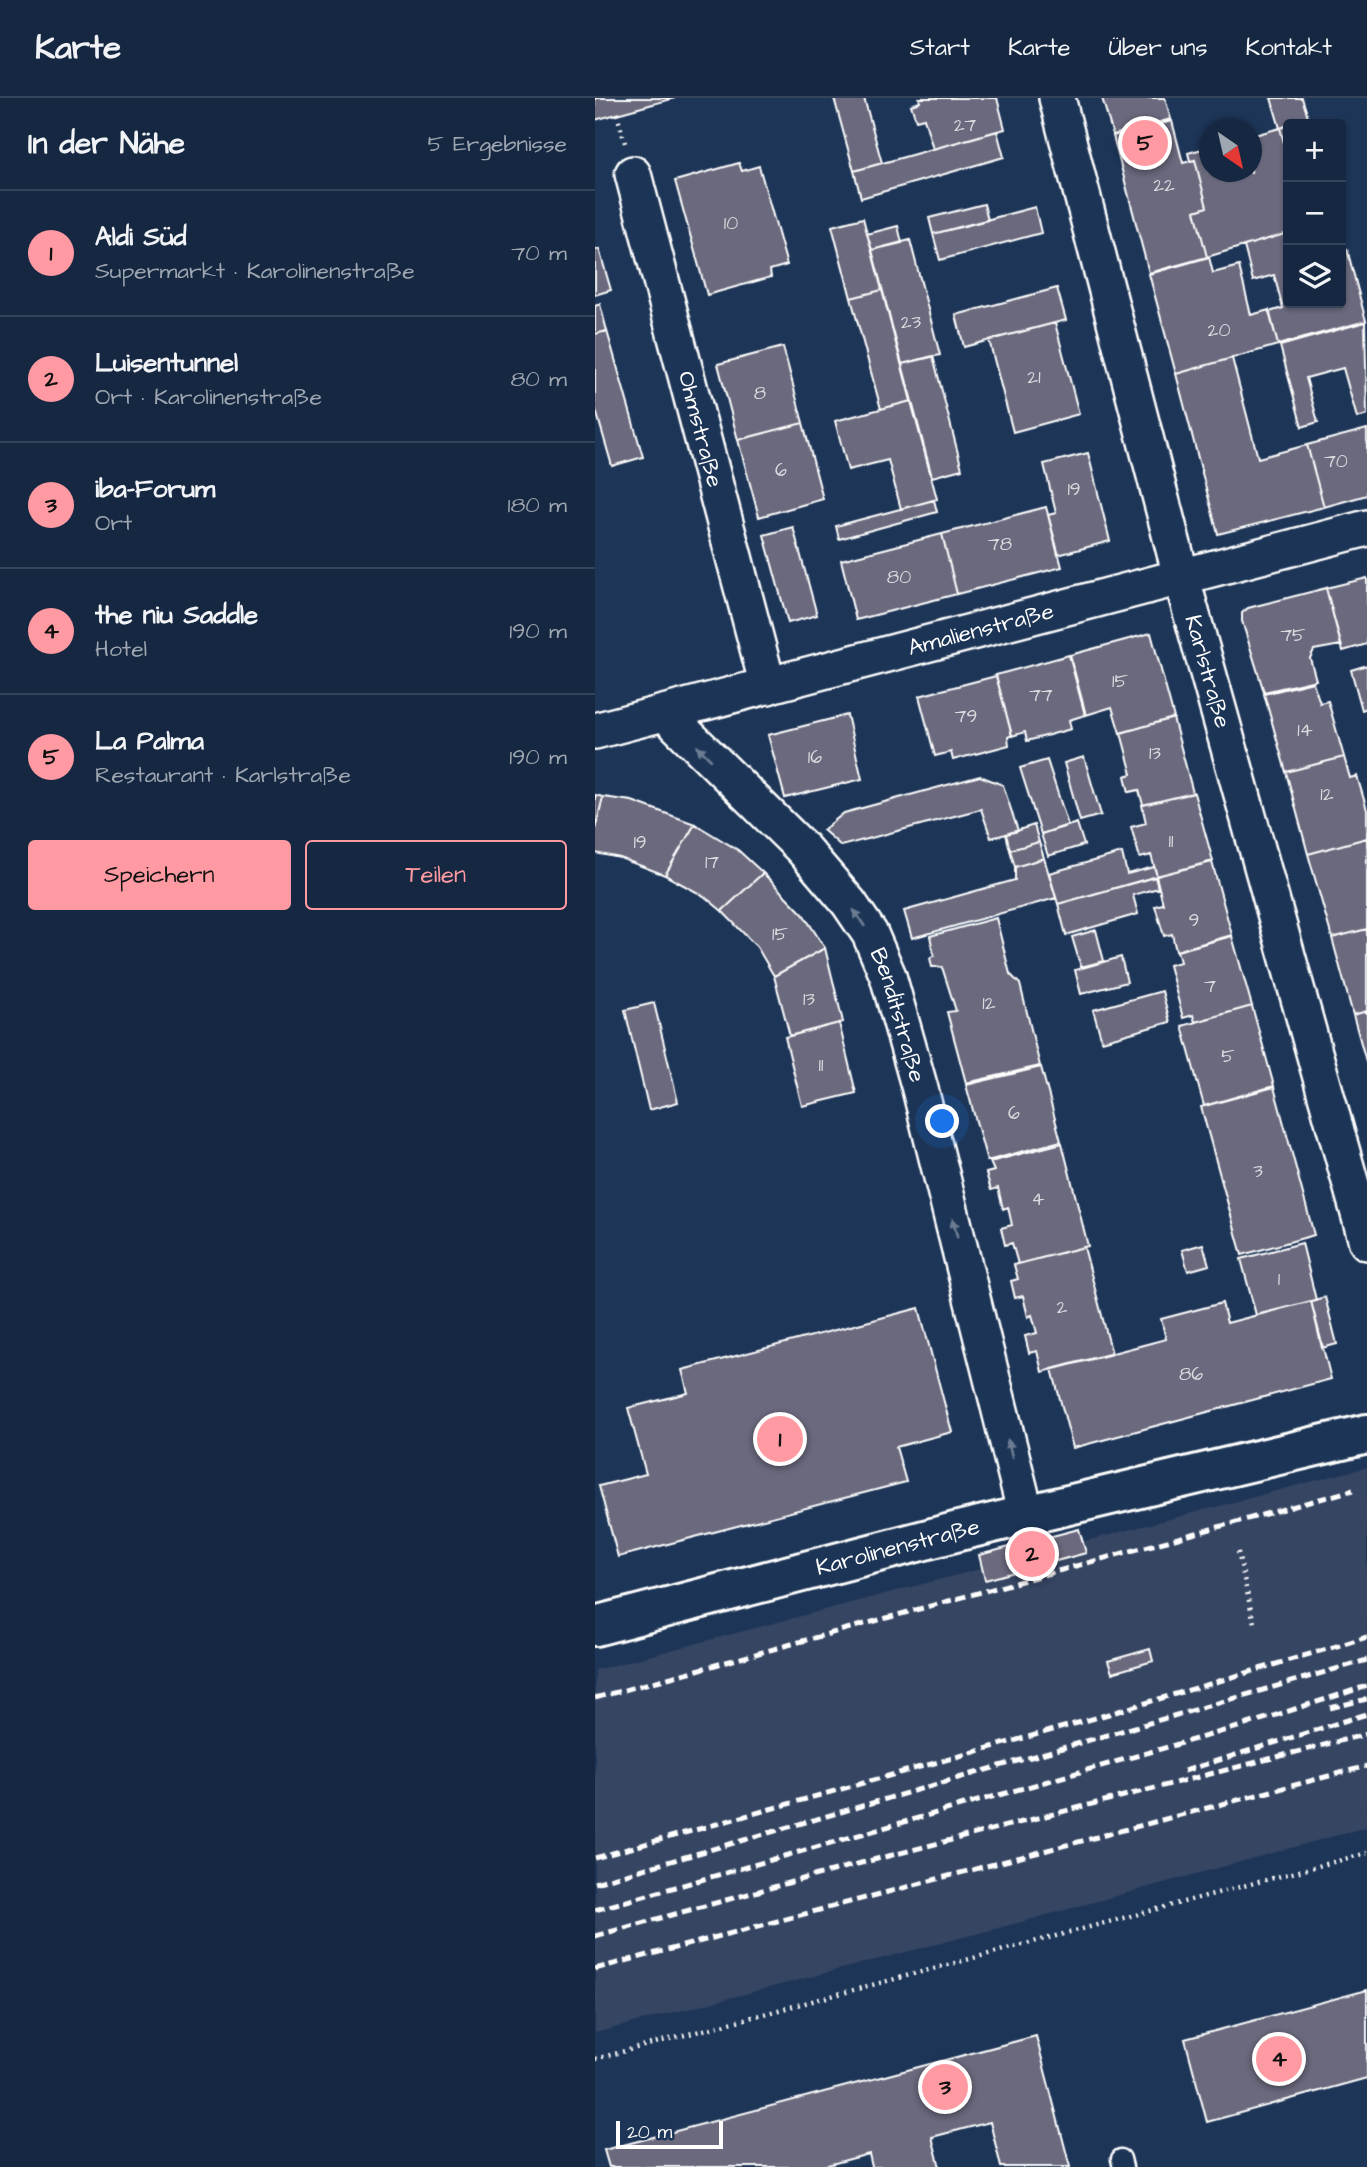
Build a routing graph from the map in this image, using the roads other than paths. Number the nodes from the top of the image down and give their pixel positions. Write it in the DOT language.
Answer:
graph roads {
  1 [pos="1057,98"];
  2 [pos="633,174"];
  3 [pos="1367,528"];
  4 [pos="1181,576"];
  5 [pos="768,686"];
  6 [pos="665,713"];
  7 [pos="595,731"];
  8 [pos="1367,1242"];
  9 [pos="1367,1434"];
  10 [pos="1026,1515"];
  11 [pos="595,1626"];
  1 -- 4 [label="street, Karlstraße"];
  2 -- 5 [label="street, Ohmstraße"];
  3 -- 4 [label="street, Amalienstraße"];
  4 -- 5 [label="street, Amalienstraße"];
  4 -- 8 [label="street, Karlstraße"];
  5 -- 6 [label="street, Amalienstraße"];
  6 -- 7 [label="street, Amalienstraße"];
  10 -- 6 [label="street, Benditstraße, one-way"];
  9 -- 10 [label="street, Karolinenstraße"];
  10 -- 11 [label="street, Karolinenstraße"];
}
